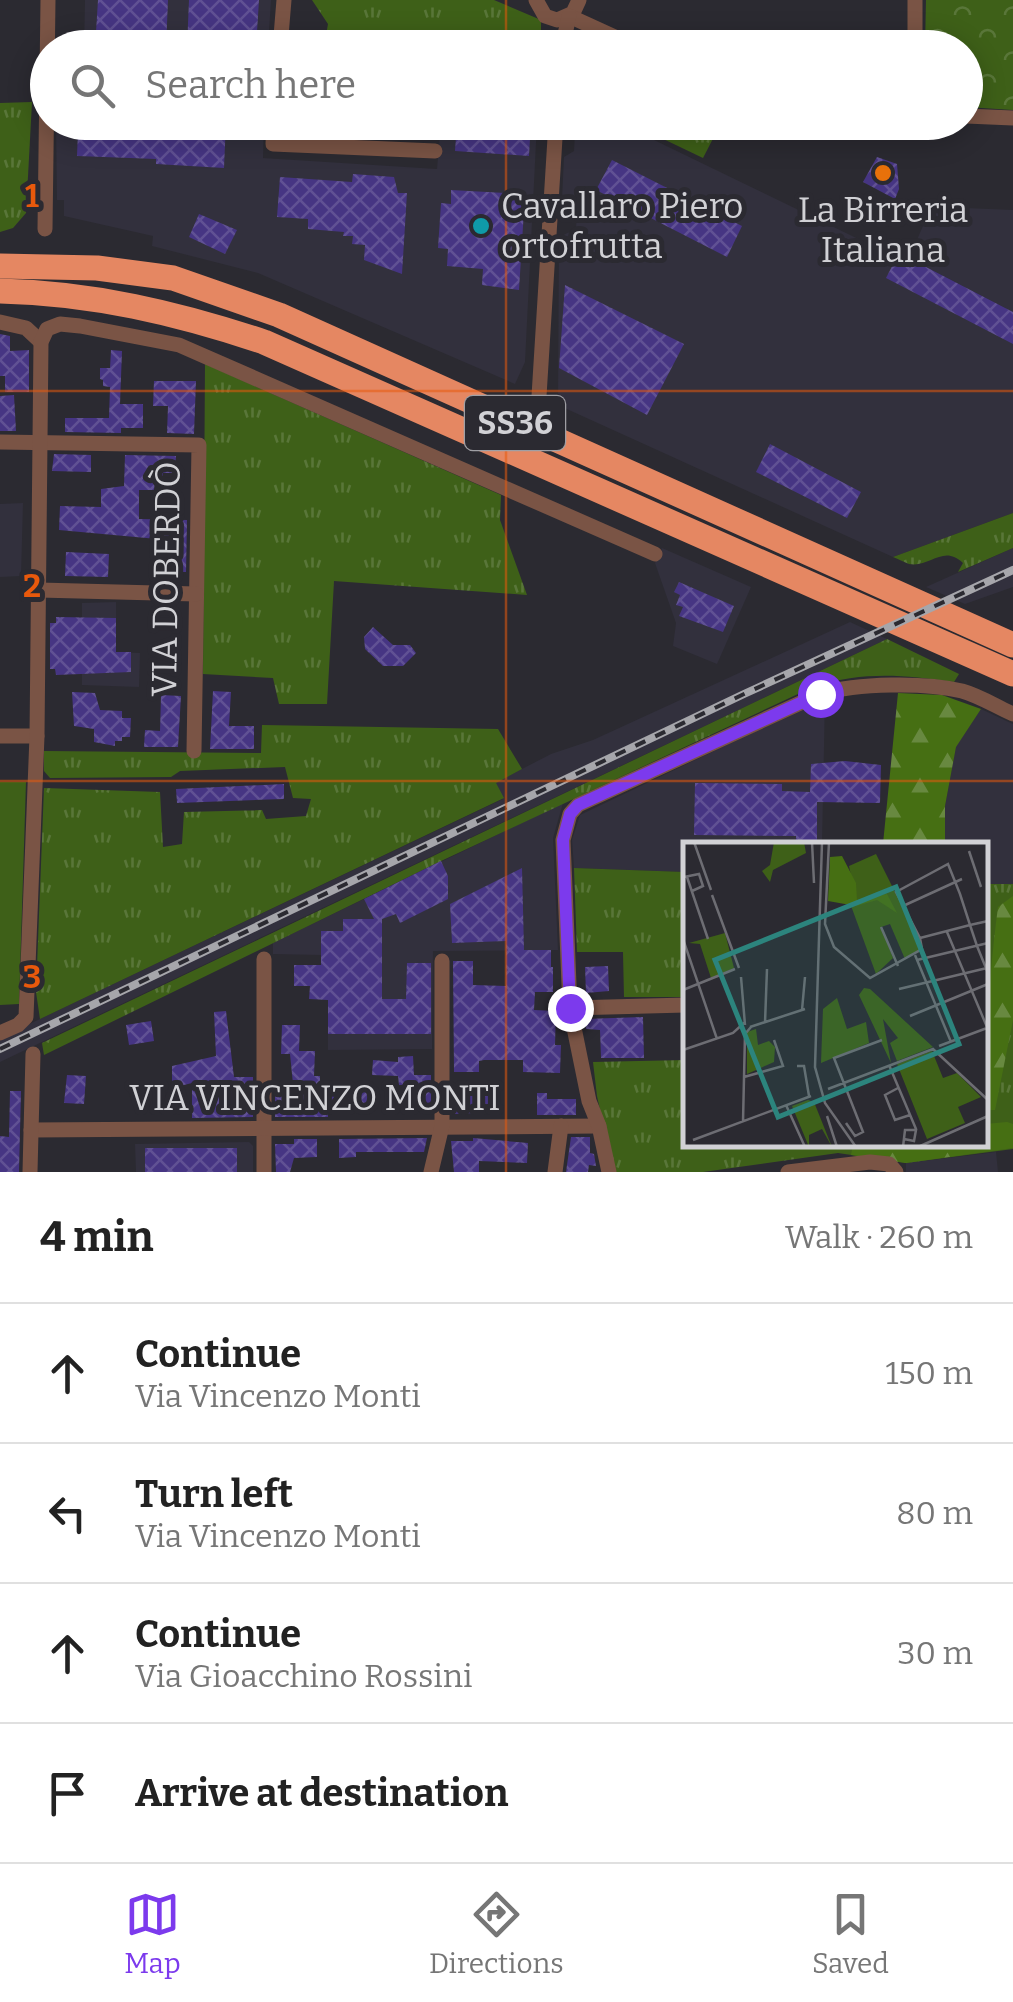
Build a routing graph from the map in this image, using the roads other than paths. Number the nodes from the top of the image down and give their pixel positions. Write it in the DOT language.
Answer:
graph roads {
  1 [pos="48,0"];
  2 [pos="284,0"];
  3 [pos="580,0"];
  4 [pos="915,0"];
  5 [pos="533,2"];
  6 [pos="570,16"];
  7 [pos="551,19"];
  8 [pos="48,30"];
  9 [pos="282,30"];
  10 [pos="555,30"];
  11 [pos="566,30"];
  12 [pos="600,30"];
  13 [pos="601,30"];
  14 [pos="914,30"];
  15 [pos="983,117"];
  16 [pos="1013,118"];
  17 [pos="46,140"];
  18 [pos="273,140"];
  19 [pos="555,140"];
  20 [pos="435,151"];
  21 [pos="45,229"];
  22 [pos="0,266"];
  23 [pos="0,291"];
  24 [pos="0,322"];
  25 [pos="42,342"];
  26 [pos="539,396"];
  27 [pos="0,442"];
  28 [pos="41,442"];
  29 [pos="655,554"];
  30 [pos="39,590"];
  31 [pos="196,594"];
  32 [pos="1013,645"];
  33 [pos="1013,674"];
  34 [pos="1013,714"];
  35 [pos="0,736"];
  36 [pos="37,736"];
  37 [pos="194,751"];
  38 [pos="264,959"];
  39 [pos="442,961"];
  40 [pos="683,1005"];
  41 [pos="570,1008"];
  42 [pos="0,1033"];
  43 [pos="33,1054"];
  44 [pos="442,1126"];
  45 [pos="561,1126"];
  46 [pos="600,1126"];
  47 [pos="264,1128"];
  48 [pos="32,1130"];
  49 [pos="893,1168"];
  50 [pos="30,1172"];
  51 [pos="264,1172"];
  52 [pos="431,1172"];
  53 [pos="554,1172"];
  54 [pos="609,1172"];
  55 [pos="788,1172"];
  1 -- 8 [label="street"];
  2 -- 9 [label="street"];
  3 -- 6 [label="street"];
  3 -- 13 [label="street"];
  4 -- 14 [label="street"];
  5 -- 7 [label="street"];
  6 -- 7 [label="street"];
  6 -- 11 [label="street"];
  6 -- 12 [label="street"];
  7 -- 10 [label="street"];
  15 -- 16 [label="street"];
  17 -- 21 [label="street"];
  18 -- 20 [label="street"];
  19 -- 26 [label="street"];
  22 -- 32 [label="highway, SS36"];
  23 -- 33 [label="highway, SS36"];
  24 -- 25 [label="street"];
  25 -- 28 [label="street"];
  25 -- 29 [label="street"];
  27 -- 28 [label="street"];
  28 -- 30 [label="street"];
  28 -- 31 [label="street, VIA DOBERDÒ"];
  30 -- 31 [label="street"];
  30 -- 36 [label="street"];
  31 -- 37 [label="street, VIA DOBERDÒ"];
  34 -- 41 [label="street"];
  35 -- 36 [label="street"];
  36 -- 42 [label="street"];
  38 -- 47 [label="street"];
  39 -- 44 [label="street"];
  40 -- 41 [label="street"];
  41 -- 46 [label="street"];
  43 -- 48 [label="street"];
  44 -- 45 [label="street, VIA VINCENZO MONTI"];
  44 -- 47 [label="street, VIA VINCENZO MONTI"];
  44 -- 52 [label="street"];
  45 -- 46 [label="street, VIA VINCENZO MONTI"];
  45 -- 53 [label="street"];
  46 -- 54 [label="street"];
  47 -- 48 [label="street, VIA VINCENZO MONTI"];
  47 -- 51 [label="street"];
  48 -- 50 [label="street"];
  49 -- 55 [label="street"];
}
